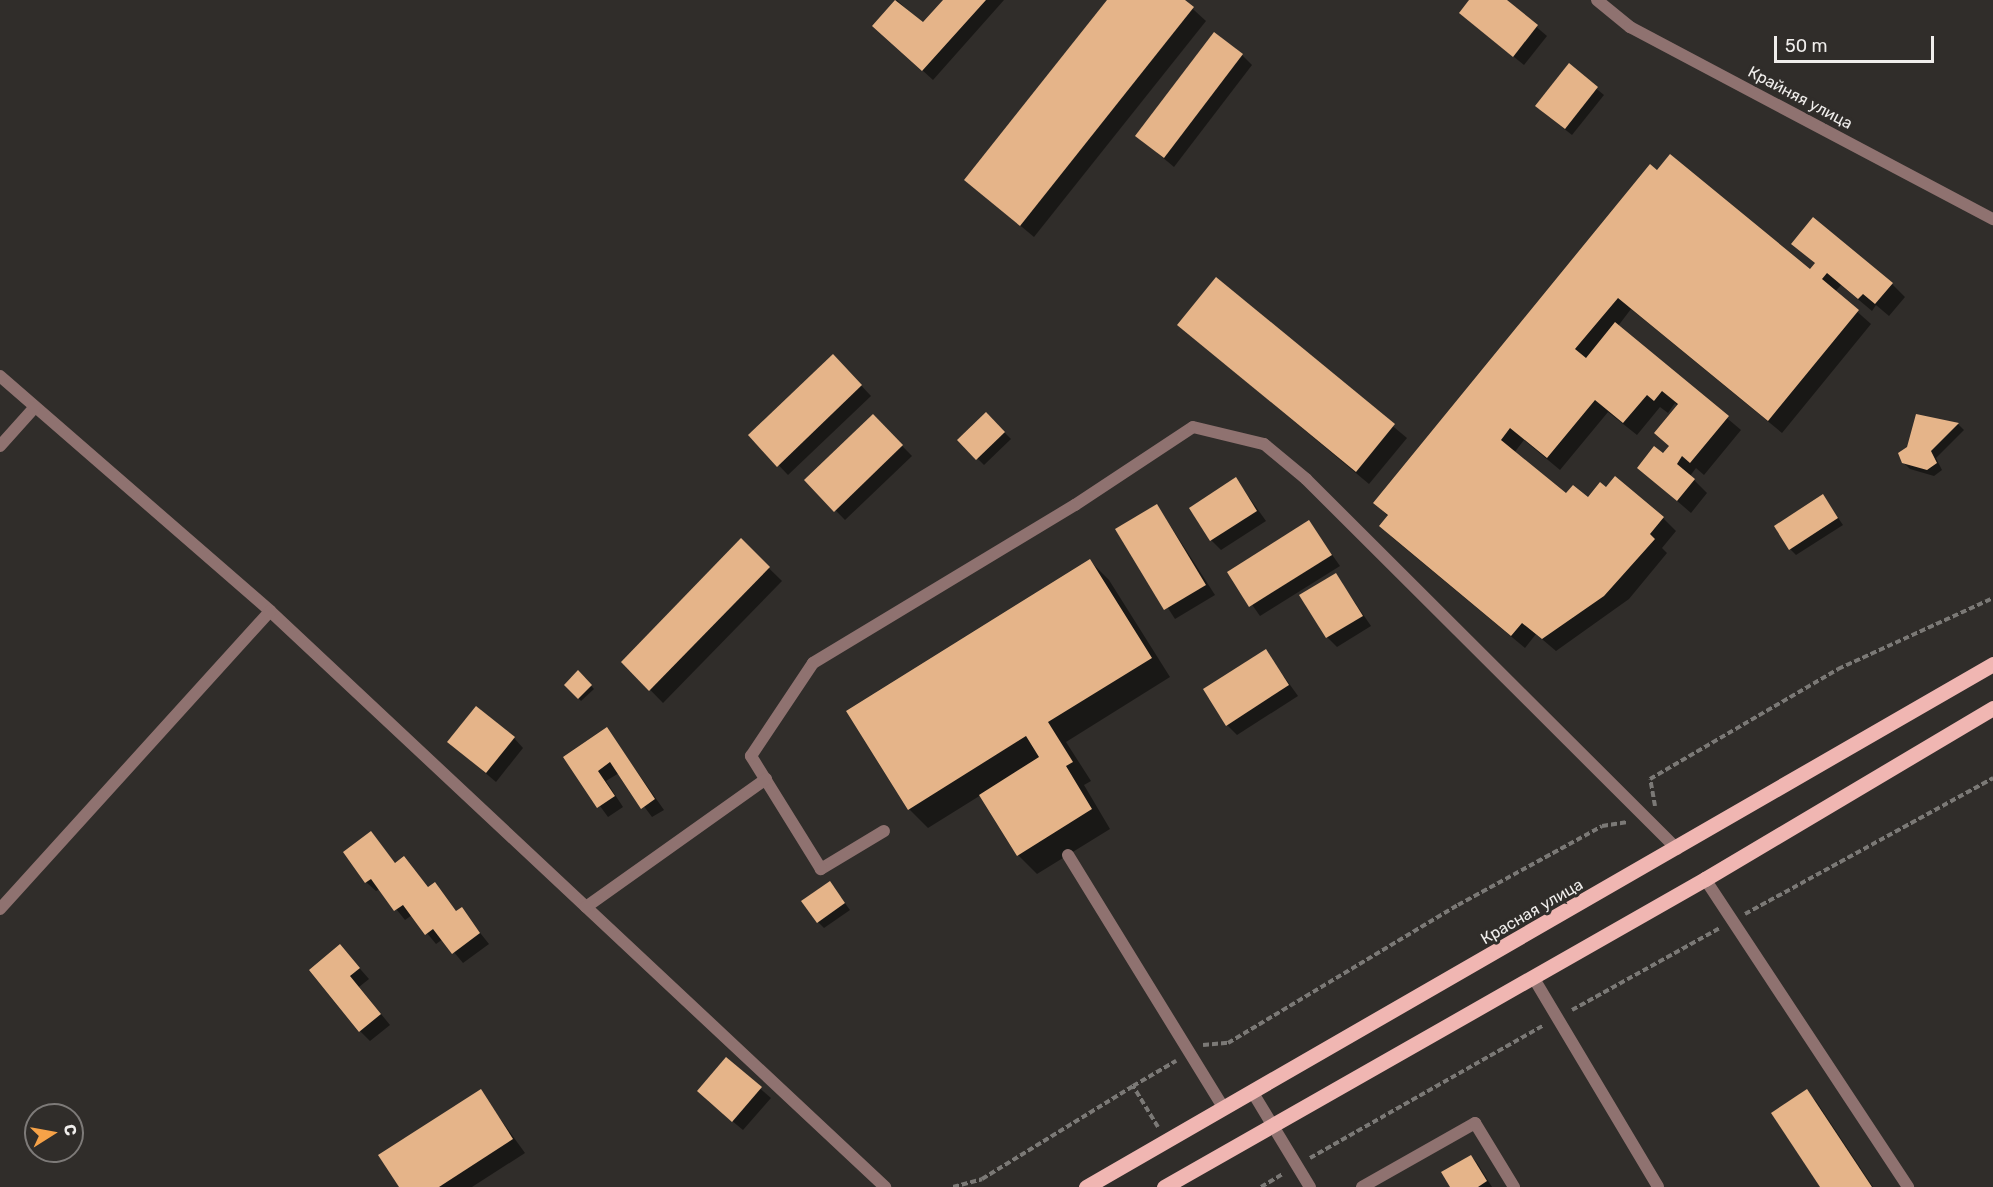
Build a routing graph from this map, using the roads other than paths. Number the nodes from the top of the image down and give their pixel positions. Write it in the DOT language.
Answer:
graph roads {
  1 [pos="1597,0"];
  2 [pos="1993,219"];
  3 [pos="0,376"];
  4 [pos="35,406"];
  5 [pos="0,446"];
  6 [pos="270,611"];
  7 [pos="1993,664"];
  8 [pos="1993,708"];
  9 [pos="766,779"];
  10 [pos="884,831"];
  11 [pos="1677,849"];
  12 [pos="1068,855"];
  13 [pos="1706,879"];
  14 [pos="586,907"];
  15 [pos="0,909"];
  16 [pos="1533,976"];
  17 [pos="1253,1093"];
  18 [pos="1224,1109"];
  19 [pos="1272,1124"];
  20 [pos="885,1187"];
  21 [pos="1086,1187"];
  22 [pos="1164,1187"];
  23 [pos="1310,1187"];
  24 [pos="1362,1187"];
  25 [pos="1514,1187"];
  26 [pos="1658,1187"];
  27 [pos="1908,1187"];
  1 -- 2 [label="street, Крайняя улица"];
  3 -- 4 [label="street"];
  4 -- 5 [label="street"];
  4 -- 6 [label="street"];
  6 -- 14 [label="street"];
  6 -- 15 [label="street"];
  7 -- 11 [label="main road, Красная улица"];
  8 -- 13 [label="main road"];
  9 -- 10 [label="street"];
  9 -- 11 [label="street"];
  9 -- 14 [label="street"];
  11 -- 17 [label="main road, Красная улица"];
  12 -- 18 [label="street"];
  13 -- 16 [label="main road"];
  13 -- 27 [label="street"];
  14 -- 20 [label="street"];
  16 -- 19 [label="main road"];
  16 -- 26 [label="street"];
  17 -- 18 [label="main road, Красная улица"];
  17 -- 19 [label="street"];
  18 -- 21 [label="main road, Красная улица"];
  19 -- 22 [label="main road"];
  19 -- 23 [label="street"];
  24 -- 25 [label="street"];
}
